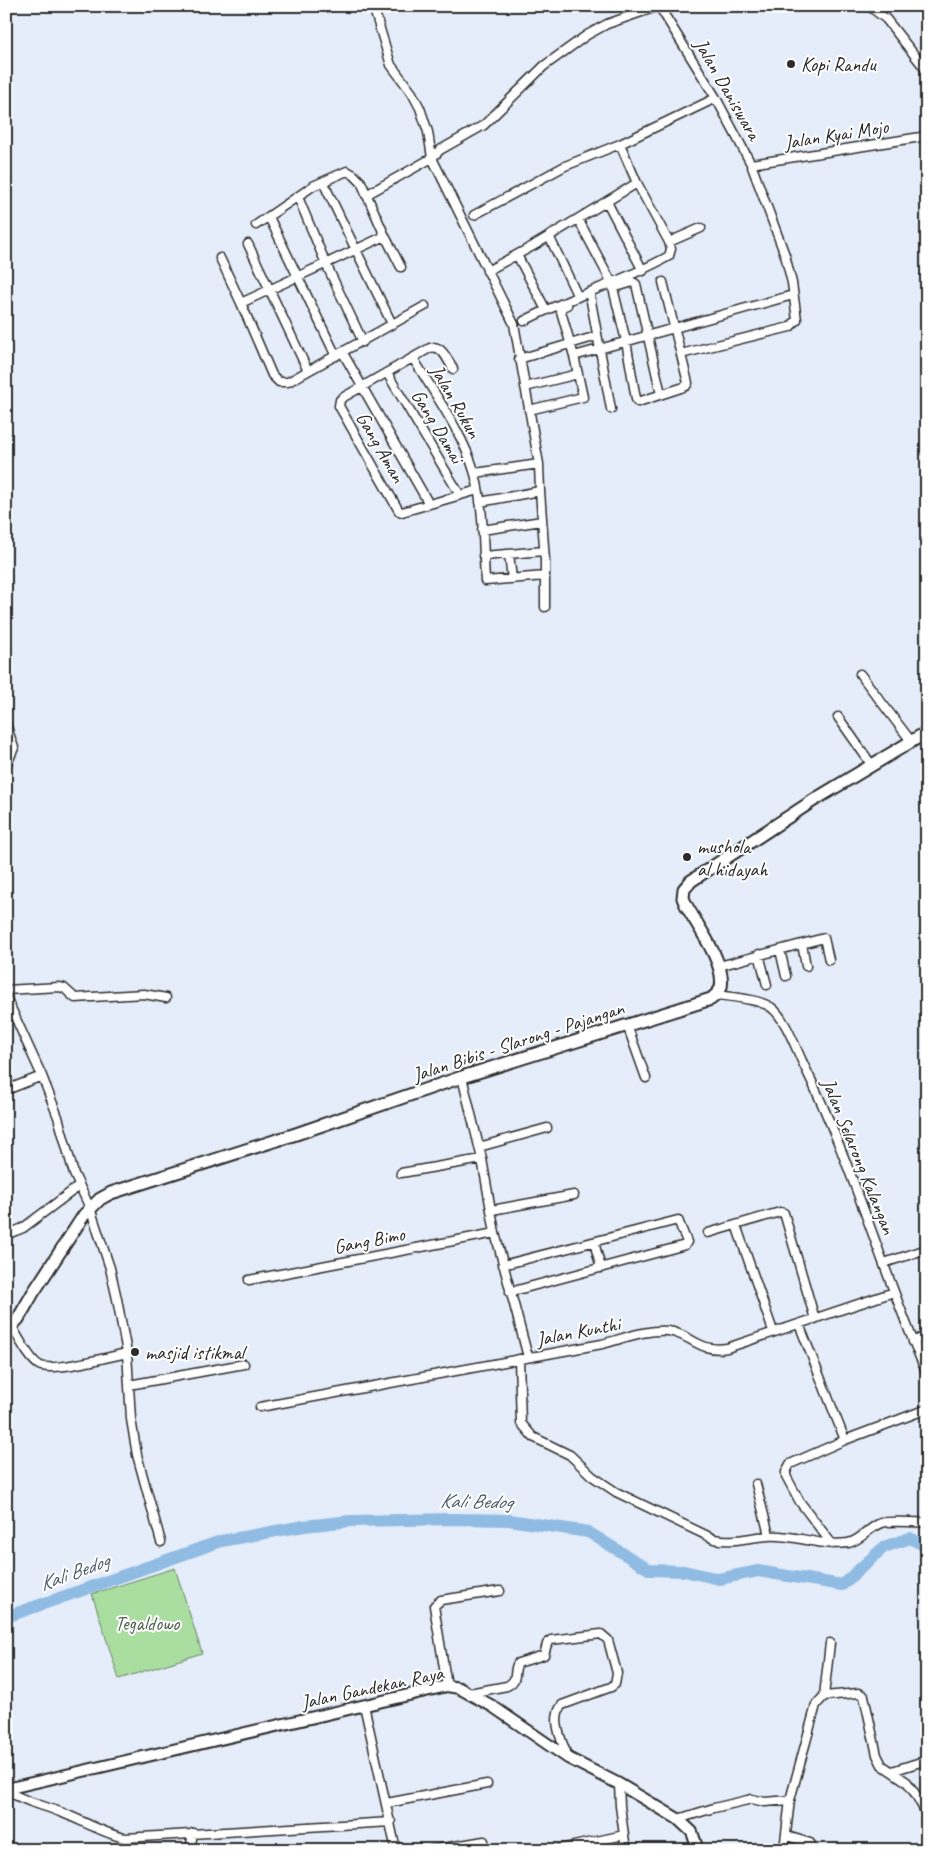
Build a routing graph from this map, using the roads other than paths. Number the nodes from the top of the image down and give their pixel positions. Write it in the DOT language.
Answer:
graph roads {
  1 [pos="373,6"];
  2 [pos="659,6"];
  3 [pos="869,6"];
  4 [pos="927,71"];
  5 [pos="716,98"];
  6 [pos="927,136"];
  7 [pos="620,144"];
  8 [pos="432,158"];
  9 [pos="751,164"];
  10 [pos="323,182"];
  11 [pos="637,183"];
  12 [pos="366,196"];
  13 [pos="298,197"];
  14 [pos="607,202"];
  15 [pos="474,215"];
  16 [pos="269,217"];
  17 [pos="578,218"];
  18 [pos="256,225"];
  19 [pos="701,228"];
  20 [pos="385,236"];
  21 [pos="549,236"];
  22 [pos="669,242"];
  23 [pos="248,244"];
  24 [pos="355,251"];
  25 [pos="516,255"];
  26 [pos="220,258"];
  27 [pos="326,264"];
  28 [pos="401,267"];
  29 [pos="643,271"];
  30 [pos="487,272"];
  31 [pos="298,276"];
  32 [pos="663,282"];
  33 [pos="613,285"];
  34 [pos="271,289"];
  35 [pos="793,295"];
  36 [pos="590,296"];
  37 [pos="578,297"];
  38 [pos="241,303"];
  39 [pos="425,306"];
  40 [pos="546,310"];
  41 [pos="524,321"];
  42 [pos="392,324"];
  43 [pos="675,328"];
  44 [pos="648,335"];
  45 [pos="597,336"];
  46 [pos="626,340"];
  47 [pos="363,342"];
  48 [pos="571,344"];
  49 [pos="600,348"];
  50 [pos="339,354"];
  51 [pos="681,354"];
  52 [pos="574,356"];
  53 [pos="413,358"];
  54 [pos="519,358"];
  55 [pos="453,369"];
  56 [pos="308,371"];
  57 [pos="387,372"];
  58 [pos="578,374"];
  59 [pos="362,387"];
  60 [pos="525,387"];
  61 [pos="661,394"];
  62 [pos="611,409"];
  63 [pos="529,410"];
  64 [pos="539,464"];
  65 [pos="475,473"];
  66 [pos="478,490"];
  67 [pos="540,491"];
  68 [pos="460,495"];
  69 [pos="480,502"];
  70 [pos="429,504"];
  71 [pos="542,521"];
  72 [pos="482,530"];
  73 [pos="544,551"];
  74 [pos="509,554"];
  75 [pos="484,556"];
  76 [pos="545,576"];
  77 [pos="512,579"];
  78 [pos="545,607"];
  79 [pos="860,674"];
  80 [pos="838,717"];
  81 [pos="6,724"];
  82 [pos="927,732"];
  83 [pos="911,741"];
  84 [pos="871,764"];
  85 [pos="6,766"];
  86 [pos="802,944"];
  87 [pos="780,950"];
  88 [pos="759,954"];
  89 [pos="829,960"];
  90 [pos="719,966"];
  91 [pos="806,966"];
  92 [pos="786,976"];
  93 [pos="767,985"];
  94 [pos="6,990"];
  95 [pos="717,995"];
  96 [pos="6,997"];
  97 [pos="166,998"];
  98 [pos="627,1025"];
  99 [pos="42,1076"];
  100 [pos="462,1077"];
  101 [pos="646,1078"];
  102 [pos="6,1090"];
  103 [pos="548,1128"];
  104 [pos="479,1147"];
  105 [pos="482,1158"];
  106 [pos="401,1173"];
  107 [pos="79,1186"];
  108 [pos="574,1195"];
  109 [pos="90,1208"];
  110 [pos="492,1210"];
  111 [pos="736,1225"];
  112 [pos="495,1232"];
  113 [pos="708,1233"];
  114 [pos="6,1234"];
  115 [pos="594,1242"];
  116 [pos="927,1249"];
  117 [pos="884,1263"];
  118 [pos="504,1265"];
  119 [pos="601,1268"];
  120 [pos="249,1280"];
  121 [pos="510,1292"];
  122 [pos="894,1292"];
  123 [pos="815,1319"];
  124 [pos="799,1324"];
  125 [pos="9,1330"];
  126 [pos="773,1331"];
  127 [pos="927,1335"];
  128 [pos="913,1342"];
  129 [pos="127,1353"];
  130 [pos="528,1357"];
  131 [pos="519,1359"];
  132 [pos="244,1364"];
  133 [pos="927,1374"];
  134 [pos="129,1385"];
  135 [pos="260,1407"];
  136 [pos="927,1410"];
  137 [pos="844,1440"];
  138 [pos="756,1484"];
  139 [pos="927,1522"];
  140 [pos="769,1536"];
  141 [pos="162,1542"];
  142 [pos="832,1544"];
  143 [pos="500,1591"];
  144 [pos="830,1643"];
  145 [pos="447,1686"];
  146 [pos="469,1693"];
  147 [pos="824,1696"];
  148 [pos="364,1705"];
  149 [pos="568,1758"];
  150 [pos="927,1760"];
  151 [pos="892,1771"];
  152 [pos="487,1784"];
  153 [pos="619,1784"];
  154 [pos="6,1789"];
  155 [pos="790,1800"];
  156 [pos="387,1803"];
  157 [pos="927,1815"];
  158 [pos="678,1819"];
  159 [pos="391,1822"];
  160 [pos="193,1834"];
  161 [pos="624,1834"];
  162 [pos="787,1836"];
  163 [pos="484,1841"];
  164 [pos="190,1850"];
  165 [pos="396,1850"];
  166 [pos="431,1850"];
  167 [pos="554,1850"];
  168 [pos="626,1850"];
  169 [pos="698,1850"];
  170 [pos="784,1850"];
  171 [pos="815,1850"];
  1 -- 8 [label="street"];
  2 -- 5 [label="street, Jalan Daniswara"];
  2 -- 8 [label="street"];
  3 -- 4 [label="street"];
  5 -- 7 [label="street"];
  5 -- 9 [label="street, Jalan Daniswara"];
  6 -- 9 [label="street, Jalan Kyai Mojo"];
  7 -- 11 [label="street"];
  7 -- 15 [label="street"];
  8 -- 12 [label="street"];
  8 -- 30 [label="street"];
  9 -- 35 [label="street, Jalan Daniswara"];
  10 -- 12 [label="street"];
  10 -- 13 [label="street"];
  10 -- 24 [label="street"];
  11 -- 14 [label="street"];
  11 -- 22 [label="street"];
  12 -- 20 [label="street"];
  13 -- 16 [label="street"];
  13 -- 27 [label="street"];
  14 -- 17 [label="street"];
  14 -- 29 [label="street"];
  16 -- 18 [label="street"];
  16 -- 31 [label="street"];
  17 -- 21 [label="street"];
  17 -- 33 [label="street"];
  19 -- 22 [label="street"];
  20 -- 24 [label="street"];
  20 -- 28 [label="street"];
  21 -- 25 [label="street"];
  21 -- 37 [label="street"];
  22 -- 29 [label="street"];
  23 -- 34 [label="street"];
  24 -- 27 [label="street"];
  24 -- 42 [label="street"];
  25 -- 30 [label="street"];
  25 -- 40 [label="street"];
  26 -- 38 [label="street"];
  27 -- 31 [label="street"];
  27 -- 47 [label="street"];
  29 -- 33 [label="street"];
  30 -- 54 [label="street"];
  31 -- 34 [label="street"];
  31 -- 50 [label="street"];
  32 -- 43 [label="street"];
  33 -- 36 [label="street"];
  33 -- 37 [label="street"];
  33 -- 44 [label="street"];
  33 -- 46 [label="street"];
  34 -- 38 [label="street"];
  34 -- 56 [label="street"];
  35 -- 43 [label="street"];
  35 -- 51 [label="street, Jalan Daniswara"];
  36 -- 45 [label="street"];
  36 -- 48 [label="street"];
  37 -- 40 [label="street"];
  38 -- 56 [label="street"];
  39 -- 42 [label="street"];
  40 -- 41 [label="street"];
  42 -- 47 [label="street"];
  43 -- 44 [label="street"];
  43 -- 51 [label="street"];
  44 -- 46 [label="street"];
  44 -- 61 [label="street"];
  45 -- 48 [label="street"];
  45 -- 49 [label="street"];
  46 -- 49 [label="street"];
  46 -- 61 [label="street"];
  47 -- 50 [label="street"];
  48 -- 52 [label="street"];
  48 -- 54 [label="street"];
  49 -- 52 [label="street"];
  49 -- 62 [label="street"];
  50 -- 56 [label="street"];
  50 -- 59 [label="street"];
  51 -- 61 [label="street"];
  52 -- 58 [label="street"];
  53 -- 55 [label="street"];
  53 -- 57 [label="street"];
  53 -- 65 [label="street, Jalan Rukun"];
  54 -- 60 [label="street"];
  57 -- 59 [label="street"];
  57 -- 68 [label="street, Gang Damai"];
  58 -- 60 [label="street"];
  58 -- 63 [label="street"];
  59 -- 70 [label="street"];
  59 -- 70 [label="street, Gang Aman"];
  60 -- 63 [label="street"];
  63 -- 64 [label="street"];
  64 -- 65 [label="street"];
  64 -- 67 [label="street"];
  65 -- 66 [label="street, Jalan Rukun"];
  66 -- 68 [label="street"];
  66 -- 69 [label="street, Jalan Rukun"];
  67 -- 69 [label="street"];
  67 -- 71 [label="street"];
  68 -- 70 [label="street"];
  69 -- 72 [label="street, Jalan Rukun"];
  71 -- 72 [label="street"];
  71 -- 73 [label="street"];
  72 -- 75 [label="street, Jalan Rukun"];
  73 -- 74 [label="street"];
  73 -- 76 [label="street"];
  74 -- 75 [label="street"];
  74 -- 77 [label="street"];
  75 -- 77 [label="street, Jalan Rukun"];
  76 -- 77 [label="street"];
  76 -- 78 [label="street"];
  79 -- 83 [label="street"];
  80 -- 84 [label="street"];
  81 -- 85 [label="street"];
  82 -- 83 [label="main road"];
  83 -- 84 [label="main road"];
  84 -- 90 [label="main road"];
  86 -- 87 [label="street"];
  86 -- 89 [label="street"];
  86 -- 91 [label="street"];
  87 -- 88 [label="street"];
  87 -- 92 [label="street"];
  88 -- 90 [label="street"];
  88 -- 93 [label="street"];
  90 -- 95 [label="main road"];
  94 -- 97 [label="street"];
  95 -- 98 [label="main road, Jalan Bibis - Slarong - Pajangan"];
  95 -- 117 [label="street, Jalan Selarong Kalangan"];
  96 -- 99 [label="street"];
  98 -- 100 [label="main road, Jalan Bibis - Slarong - Pajangan"];
  98 -- 101 [label="street"];
  99 -- 102 [label="street"];
  99 -- 107 [label="street"];
  100 -- 104 [label="street"];
  100 -- 109 [label="main road, Jalan Bibis - Slarong - Pajangan"];
  103 -- 104 [label="street"];
  104 -- 105 [label="street"];
  105 -- 106 [label="street"];
  105 -- 110 [label="street"];
  107 -- 109 [label="street"];
  107 -- 114 [label="street"];
  108 -- 110 [label="street"];
  109 -- 125 [label="main road, Jalan Bibis - Slarong - Pajangan"];
  109 -- 129 [label="street"];
  110 -- 112 [label="street"];
  111 -- 113 [label="street"];
  111 -- 123 [label="street"];
  111 -- 126 [label="street"];
  112 -- 118 [label="street"];
  112 -- 120 [label="street, Gang Bimo"];
  115 -- 118 [label="street"];
  115 -- 119 [label="street"];
  115 -- 119 [label="street"];
  116 -- 117 [label="street"];
  117 -- 122 [label="street, Jalan Selarong Kalangan"];
  118 -- 121 [label="street"];
  119 -- 121 [label="street"];
  121 -- 130 [label="street"];
  122 -- 123 [label="street, Jalan Kunthi"];
  122 -- 128 [label="street, Jalan Selarong Kalangan"];
  123 -- 124 [label="street, Jalan Kunthi"];
  124 -- 126 [label="street, Jalan Kunthi"];
  124 -- 137 [label="street"];
  125 -- 129 [label="street"];
  126 -- 130 [label="street, Jalan Kunthi"];
  127 -- 128 [label="street"];
  128 -- 133 [label="street, Jalan Selarong Kalangan"];
  129 -- 134 [label="street"];
  130 -- 131 [label="street, Jalan Kunthi"];
  131 -- 135 [label="street, Jalan Kunthi"];
  131 -- 140 [label="street"];
  132 -- 134 [label="street"];
  134 -- 141 [label="street"];
  136 -- 137 [label="street"];
  137 -- 142 [label="street"];
  138 -- 140 [label="street"];
  139 -- 142 [label="street"];
  140 -- 142 [label="street"];
  143 -- 145 [label="street"];
  144 -- 147 [label="street"];
  145 -- 146 [label="street, Jalan Gandekan Raya"];
  145 -- 148 [label="street, Jalan Gandekan Raya"];
  146 -- 149 [label="street, Jalan Gandekan Raya"];
  146 -- 149 [label="street"];
  147 -- 151 [label="street"];
  147 -- 155 [label="street"];
  148 -- 154 [label="street, Jalan Gandekan Raya"];
  148 -- 156 [label="street"];
  149 -- 153 [label="street, Jalan Gandekan Raya"];
  150 -- 151 [label="street"];
  151 -- 157 [label="street"];
  152 -- 156 [label="street"];
  153 -- 158 [label="street, Jalan Gandekan Raya"];
  153 -- 161 [label="street"];
  154 -- 160 [label="street"];
  155 -- 158 [label="street"];
  155 -- 162 [label="street"];
  156 -- 159 [label="street"];
  158 -- 169 [label="street, Jalan Gandekan Raya"];
  159 -- 160 [label="street"];
  159 -- 165 [label="street"];
  160 -- 164 [label="street"];
  161 -- 167 [label="street"];
  161 -- 168 [label="street"];
  162 -- 170 [label="street"];
  162 -- 171 [label="street"];
  163 -- 166 [label="street"];
}
